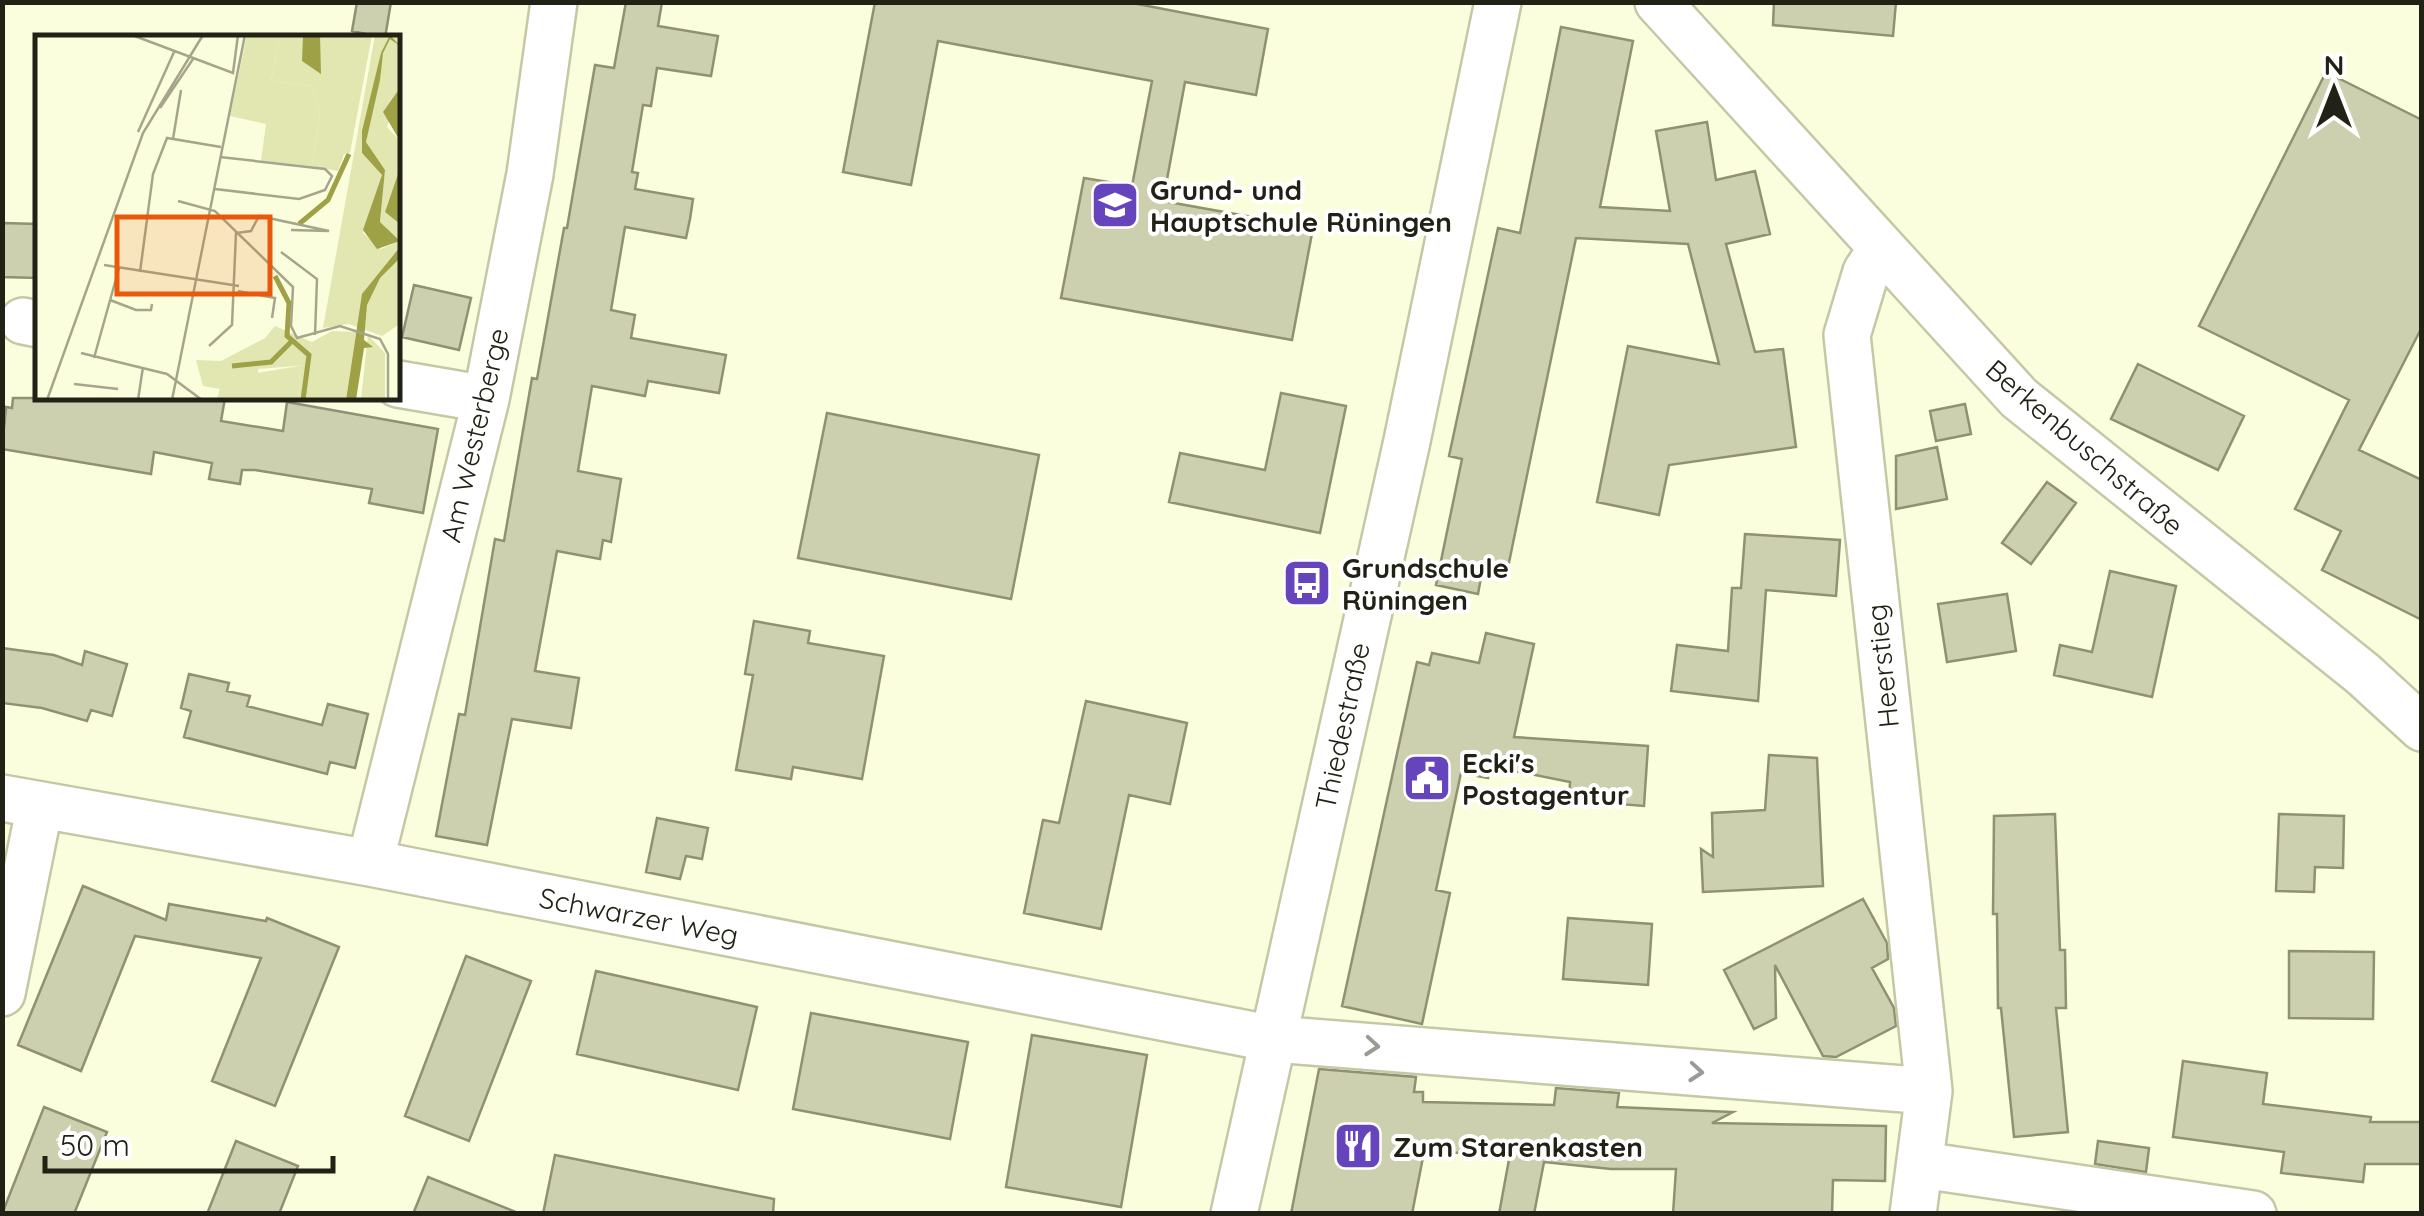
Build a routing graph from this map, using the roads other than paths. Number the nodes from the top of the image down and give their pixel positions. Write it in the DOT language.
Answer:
graph roads {
  1 [pos="554,2"];
  2 [pos="1498,2"];
  3 [pos="1658,2"];
  4 [pos="1882,248"];
  5 [pos="400,384"];
  6 [pos="486,399"];
  7 [pos="2422,728"];
  8 [pos="21,801"];
  9 [pos="370,863"];
  10 [pos="2,994"];
  11 [pos="1274,1038"];
  12 [pos="1929,1090"];
  13 [pos="1922,1165"];
  14 [pos="1234,1214"];
  15 [pos="1914,1214"];
  16 [pos="2253,1214"];
  1 -- 6 [label="street, Am Westerberge"];
  2 -- 11 [label="street, Thiedestraße"];
  3 -- 4 [label="street, Berkenbuschstraße"];
  4 -- 7 [label="street, Berkenbuschstraße"];
  4 -- 12 [label="street, Heerstieg"];
  5 -- 6 [label="street"];
  6 -- 9 [label="street, Am Westerberge"];
  8 -- 9 [label="street, Schwarzer Weg"];
  8 -- 10 [label="street"];
  9 -- 11 [label="street, Schwarzer Weg"];
  11 -- 12 [label="street, one-way"];
  11 -- 14 [label="street, Thiedestraße"];
  12 -- 13 [label="street, Heerstieg"];
  13 -- 15 [label="street, Heerstieg"];
  13 -- 16 [label="street"];
}
